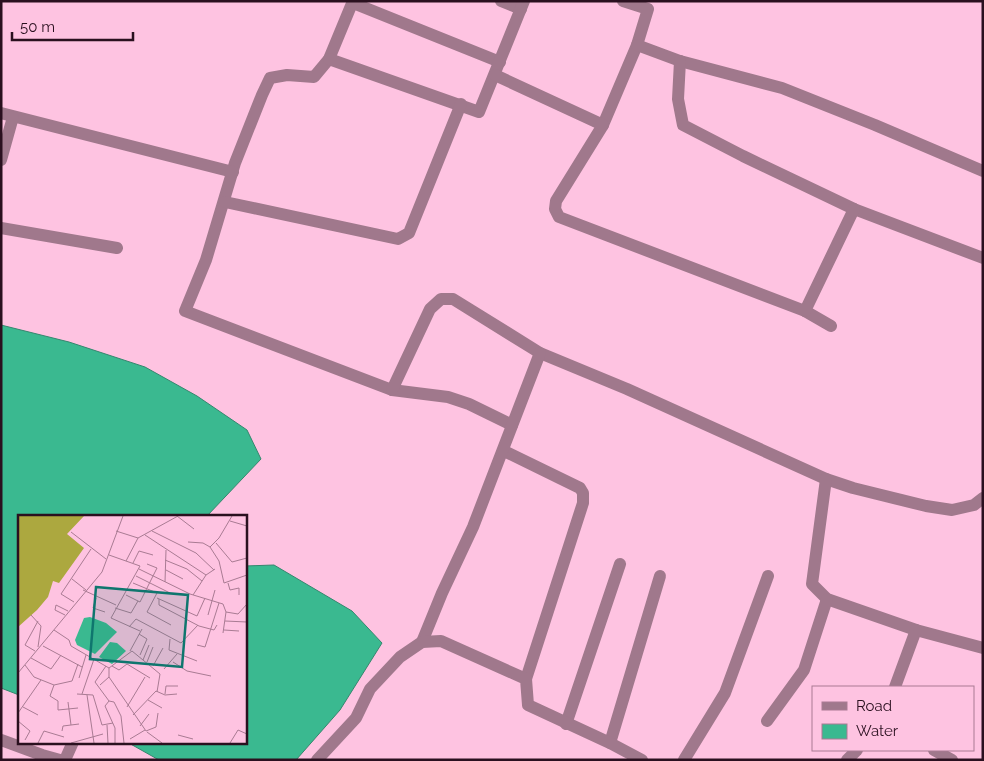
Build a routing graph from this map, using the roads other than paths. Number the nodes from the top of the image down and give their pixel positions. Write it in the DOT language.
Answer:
graph roads {
  1 [pos="501,1"];
  2 [pos="623,1"];
  3 [pos="353,2"];
  4 [pos="522,5"];
  5 [pos="637,45"];
  6 [pos="329,59"];
  7 [pos="680,61"];
  8 [pos="500,62"];
  9 [pos="495,75"];
  10 [pos="461,104"];
  11 [pos="7,115"];
  12 [pos="603,124"];
  13 [pos="1,160"];
  14 [pos="983,171"];
  15 [pos="233,172"];
  16 [pos="225,202"];
  17 [pos="854,209"];
  18 [pos="1,228"];
  19 [pos="117,248"];
  20 [pos="983,258"];
  21 [pos="805,311"];
  22 [pos="831,326"];
  23 [pos="540,353"];
  24 [pos="392,390"];
  25 [pos="512,425"];
  26 [pos="504,451"];
  27 [pos="826,479"];
  28 [pos="983,498"];
  29 [pos="620,564"];
  30 [pos="660,576"];
  31 [pos="768,576"];
  32 [pos="826,600"];
  33 [pos="916,630"];
  34 [pos="422,642"];
  35 [pos="983,648"];
  36 [pos="526,678"];
  37 [pos="896,686"];
  38 [pos="767,721"];
  39 [pos="566,724"];
  40 [pos="1,740"];
  41 [pos="610,743"];
  42 [pos="72,744"];
  43 [pos="936,751"];
  44 [pos="42,758"];
  45 [pos="60,760"];
  46 [pos="65,760"];
  47 [pos="317,760"];
  48 [pos="642,760"];
  49 [pos="684,760"];
  50 [pos="952,760"];
  1 -- 4 [label="street"];
  2 -- 5 [label="street"];
  3 -- 6 [label="street"];
  3 -- 8 [label="street"];
  4 -- 8 [label="street"];
  5 -- 7 [label="street"];
  5 -- 12 [label="street"];
  6 -- 10 [label="street"];
  6 -- 15 [label="street"];
  7 -- 14 [label="street"];
  7 -- 17 [label="street"];
  8 -- 9 [label="street"];
  9 -- 10 [label="street"];
  9 -- 12 [label="street"];
  10 -- 16 [label="street"];
  11 -- 13 [label="street"];
  11 -- 15 [label="street"];
  12 -- 21 [label="street"];
  15 -- 16 [label="street"];
  16 -- 24 [label="street"];
  17 -- 20 [label="street"];
  17 -- 21 [label="street"];
  18 -- 19 [label="street"];
  21 -- 22 [label="street"];
  23 -- 24 [label="street"];
  23 -- 25 [label="street"];
  23 -- 27 [label="street"];
  24 -- 25 [label="street"];
  25 -- 26 [label="street"];
  26 -- 34 [label="street"];
  26 -- 36 [label="street"];
  27 -- 28 [label="street"];
  27 -- 32 [label="street"];
  29 -- 39 [label="street"];
  30 -- 41 [label="street"];
  31 -- 49 [label="street"];
  32 -- 33 [label="street"];
  32 -- 38 [label="street"];
  33 -- 35 [label="street"];
  33 -- 37 [label="street"];
  34 -- 36 [label="street"];
  34 -- 47 [label="street"];
  36 -- 39 [label="street"];
  39 -- 41 [label="street"];
  40 -- 44 [label="street"];
  41 -- 48 [label="street"];
  42 -- 46 [label="street"];
  43 -- 50 [label="street"];
  44 -- 45 [label="street"];
}
